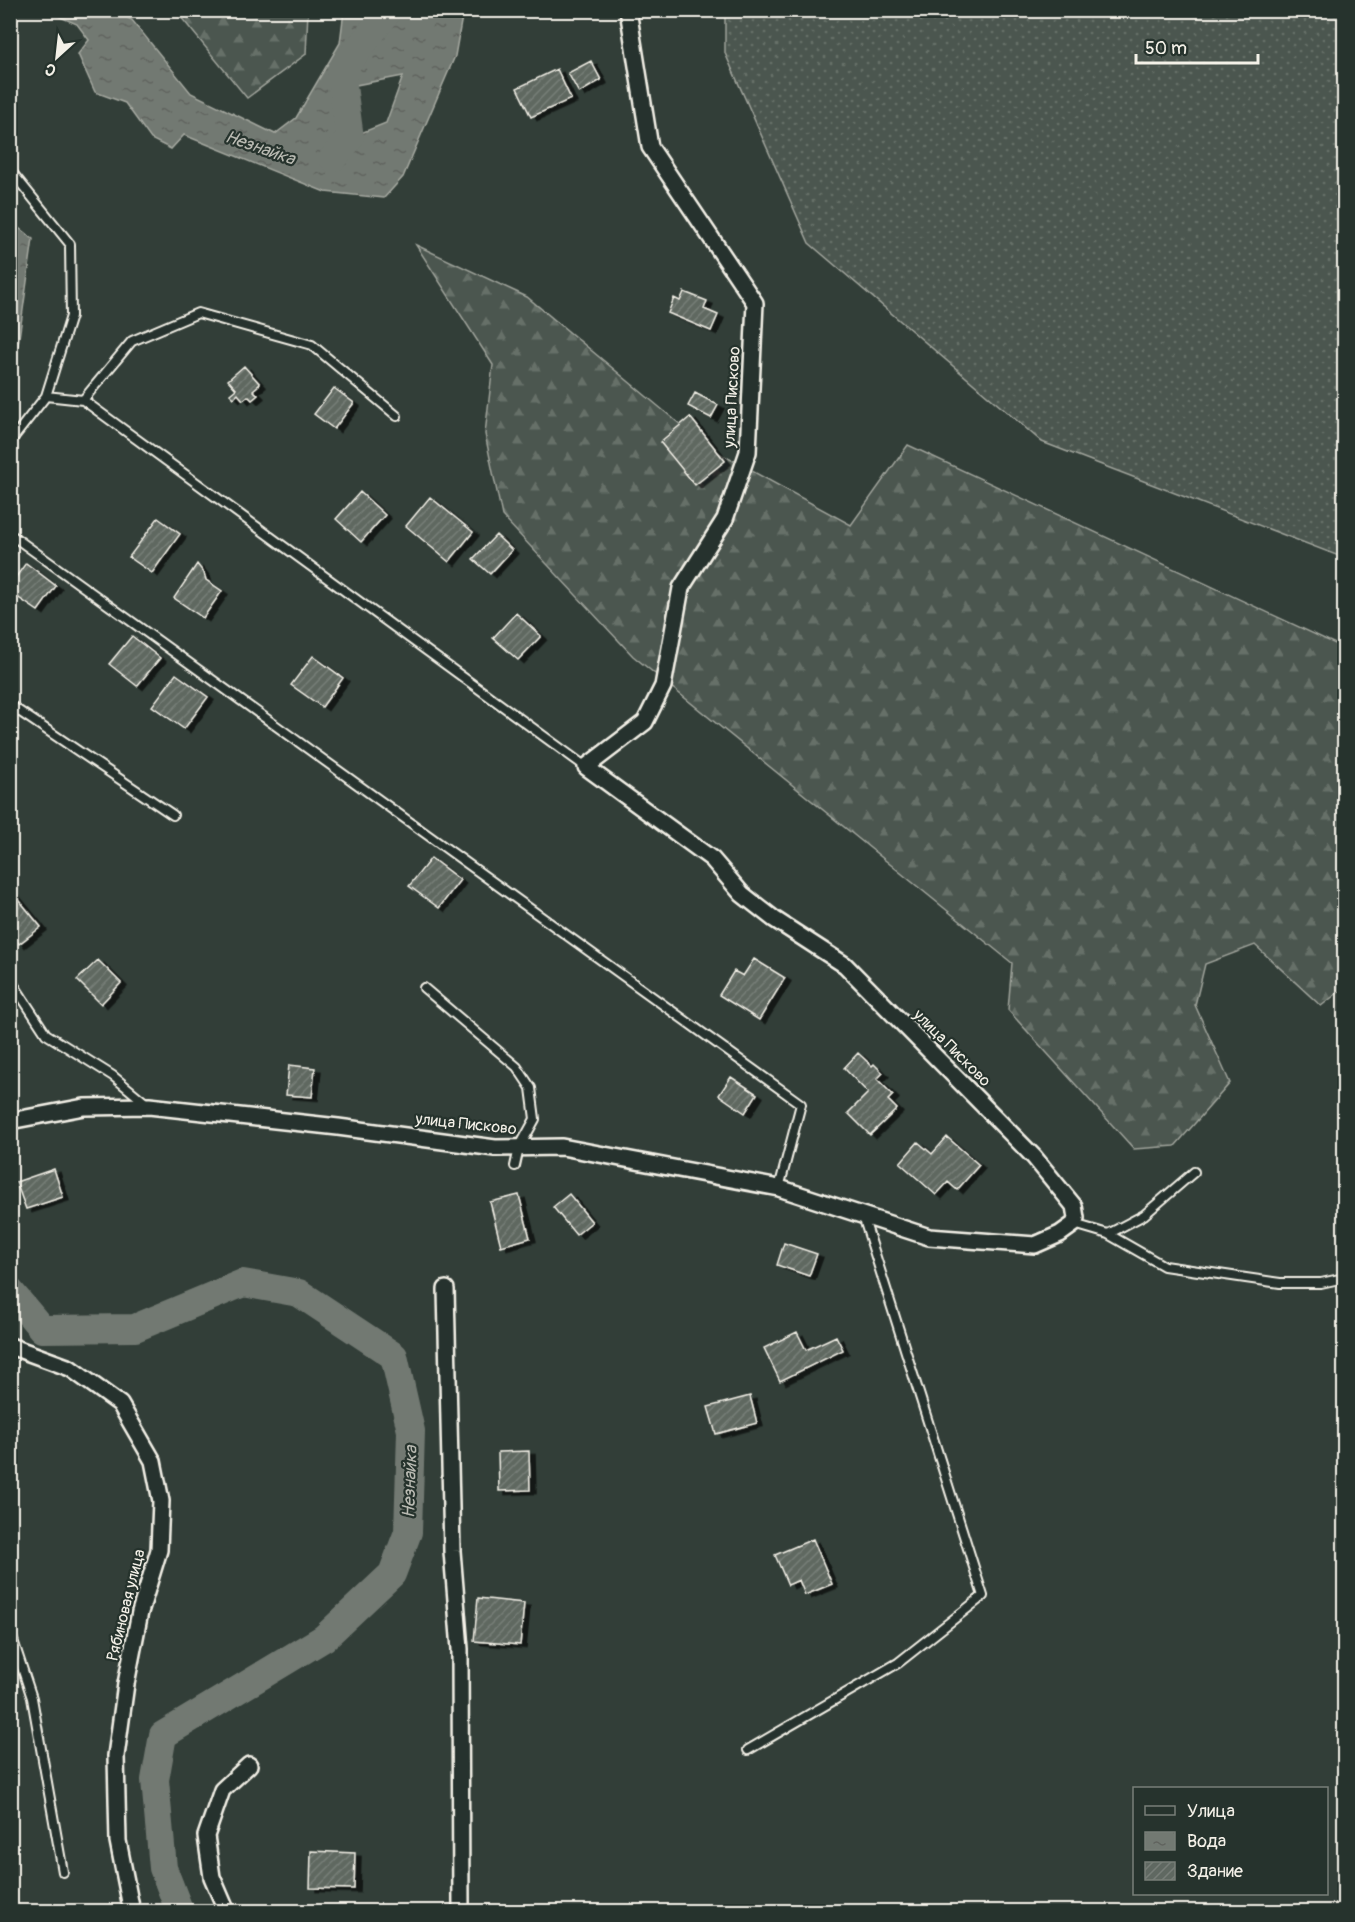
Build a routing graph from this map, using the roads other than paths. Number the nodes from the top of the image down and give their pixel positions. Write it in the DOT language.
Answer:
graph roads {
  1 [pos="628,10"];
  2 [pos="10,170"];
  3 [pos="46,396"];
  4 [pos="83,400"];
  5 [pos="397,416"];
  6 [pos="10,442"];
  7 [pos="10,534"];
  8 [pos="10,705"];
  9 [pos="586,767"];
  10 [pos="173,815"];
  11 [pos="10,979"];
  12 [pos="424,988"];
  13 [pos="149,1106"];
  14 [pos="10,1121"];
  15 [pos="519,1148"];
  16 [pos="515,1166"];
  17 [pos="1194,1172"];
  18 [pos="779,1188"];
  19 [pos="862,1214"];
  20 [pos="1074,1224"];
  21 [pos="1108,1234"];
  22 [pos="1344,1278"];
  23 [pos="446,1289"];
  24 [pos="10,1347"];
  25 [pos="10,1631"];
  26 [pos="748,1750"];
  27 [pos="249,1765"];
  28 [pos="63,1872"];
  29 [pos="132,1911"];
  30 [pos="227,1911"];
  31 [pos="461,1911"];
  1 -- 9 [label="street, улица Писково"];
  2 -- 3 [label="lane"];
  3 -- 4 [label="lane"];
  3 -- 6 [label="lane"];
  4 -- 5 [label="lane"];
  4 -- 9 [label="lane"];
  7 -- 18 [label="lane"];
  8 -- 10 [label="lane"];
  9 -- 20 [label="street, улица Писково"];
  11 -- 13 [label="lane"];
  12 -- 15 [label="lane"];
  13 -- 14 [label="street, улица Писково"];
  13 -- 15 [label="street, улица Писково"];
  15 -- 16 [label="lane"];
  15 -- 18 [label="street, улица Писково"];
  17 -- 21 [label="lane"];
  18 -- 19 [label="street, улица Писково"];
  19 -- 20 [label="street, улица Писково"];
  19 -- 26 [label="lane"];
  20 -- 21 [label="lane"];
  21 -- 22 [label="lane"];
  23 -- 31 [label="street"];
  24 -- 29 [label="street, Рябиновая улица"];
  25 -- 28 [label="lane"];
  27 -- 30 [label="street"];
}
